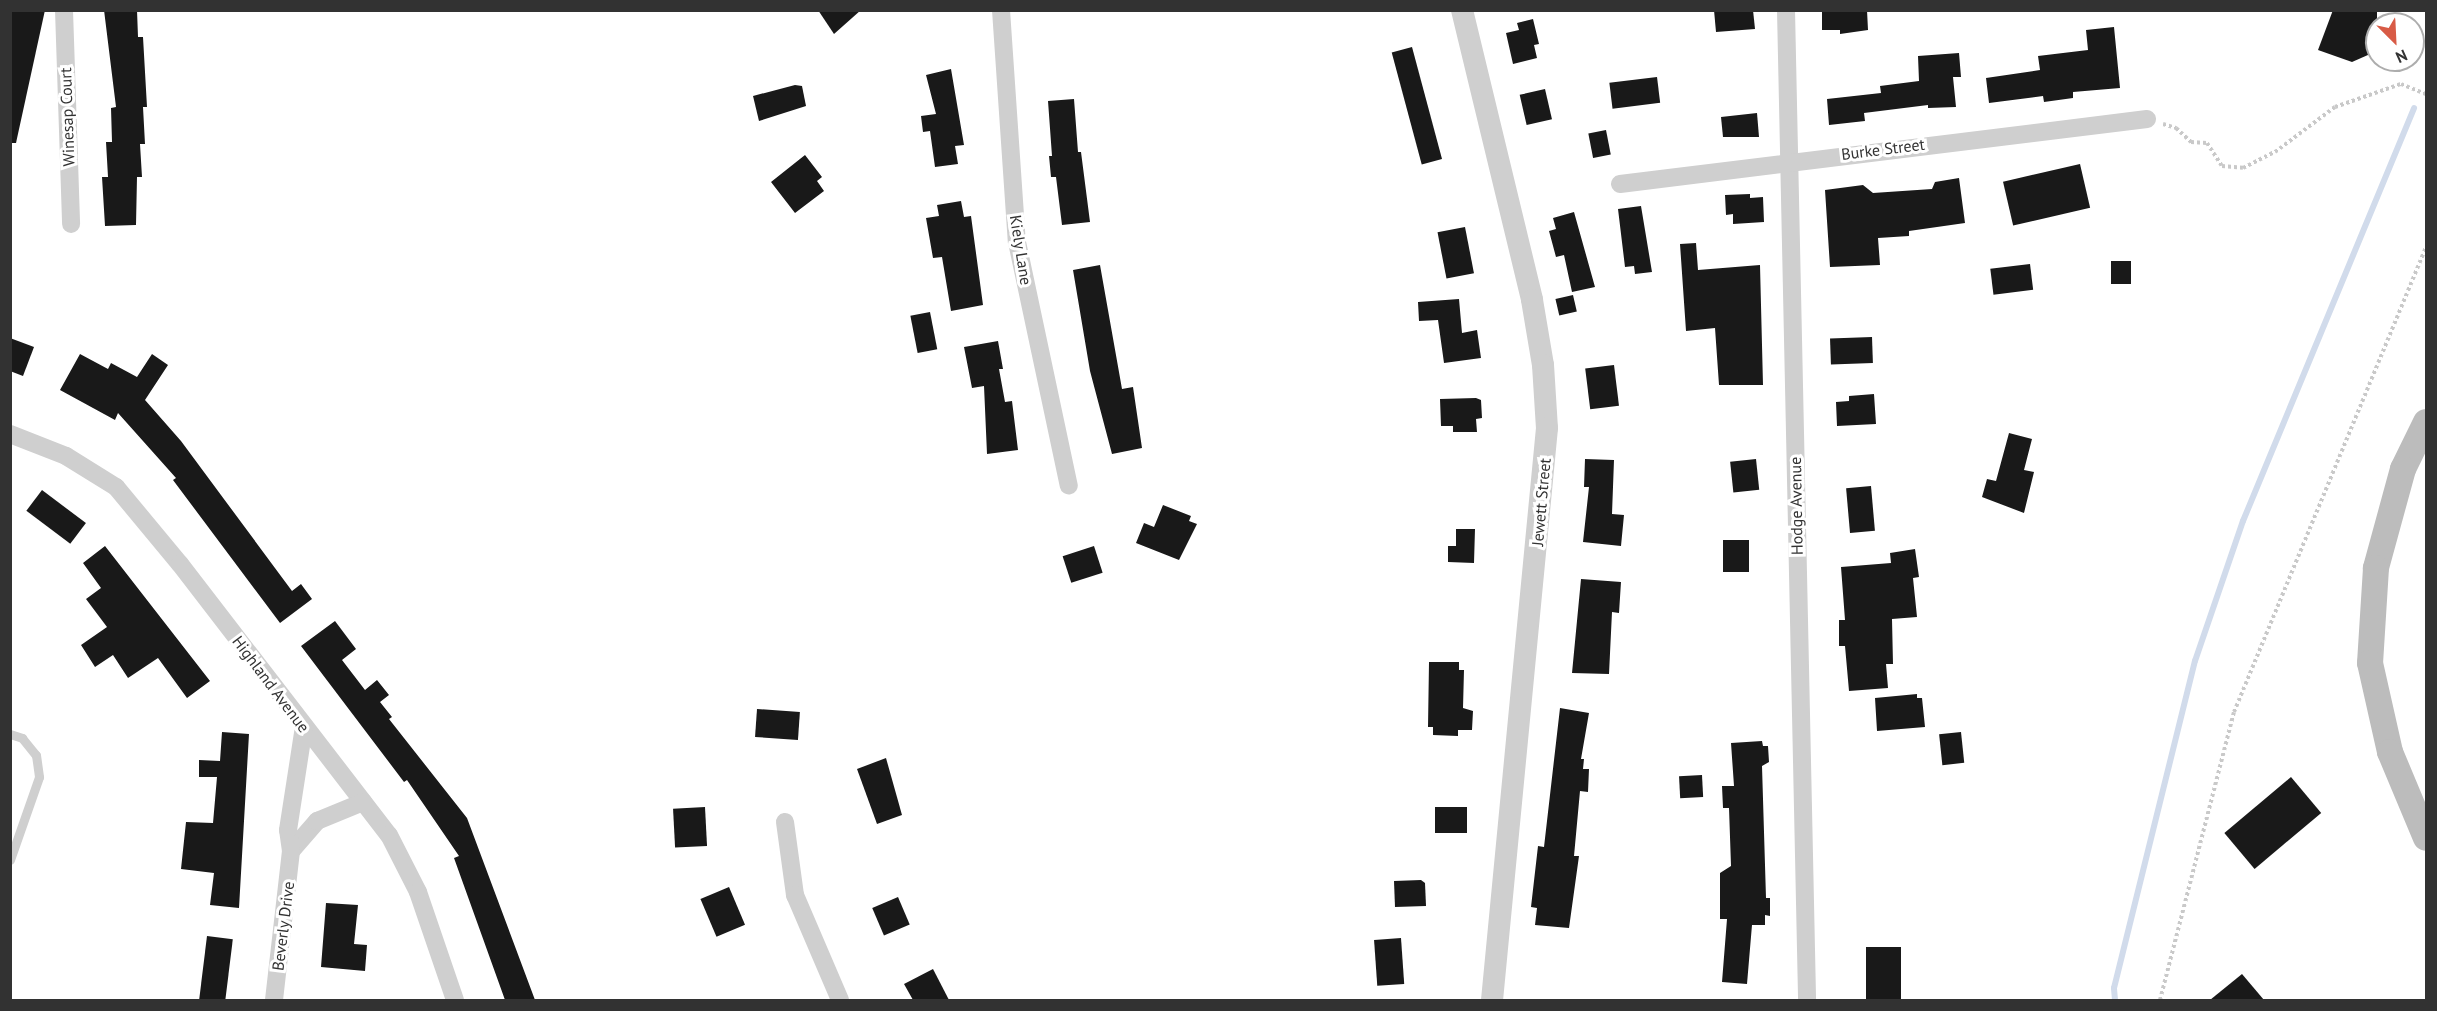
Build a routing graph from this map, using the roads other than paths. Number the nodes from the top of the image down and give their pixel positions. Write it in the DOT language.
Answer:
graph roads {
  1 [pos="64,10"];
  2 [pos="1001,10"];
  3 [pos="1462,10"];
  4 [pos="1786,10"];
  5 [pos="2146,118"];
  6 [pos="1788,160"];
  7 [pos="1620,184"];
  8 [pos="71,224"];
  9 [pos="2427,422"];
  10 [pos="10,434"];
  11 [pos="1069,486"];
  12 [pos="304,727"];
  13 [pos="10,734"];
  14 [pos="363,802"];
  15 [pos="2423,821"];
  16 [pos="785,822"];
  17 [pos="291,851"];
  18 [pos="10,860"];
  19 [pos="274,1000"];
  20 [pos="455,1000"];
  21 [pos="840,1000"];
  22 [pos="1492,1000"];
  23 [pos="1807,1000"];
  1 -- 8 [label="street, Winesap Court"];
  2 -- 11 [label="street, Kiely Lane"];
  3 -- 22 [label="street, Jewett Street"];
  4 -- 6 [label="street, Hodge Avenue"];
  5 -- 6 [label="street, Burke Street"];
  6 -- 7 [label="street, Burke Street"];
  6 -- 23 [label="street, Hodge Avenue"];
  9 -- 15 [label="main road"];
  10 -- 12 [label="street, Highland Avenue"];
  12 -- 14 [label="street, Highland Avenue"];
  12 -- 17 [label="street, Beverly Drive"];
  13 -- 18 [label="lane"];
  14 -- 17 [label="street"];
  14 -- 20 [label="street, Highland Avenue"];
  16 -- 21 [label="street"];
  17 -- 19 [label="street, Beverly Drive"];
}
